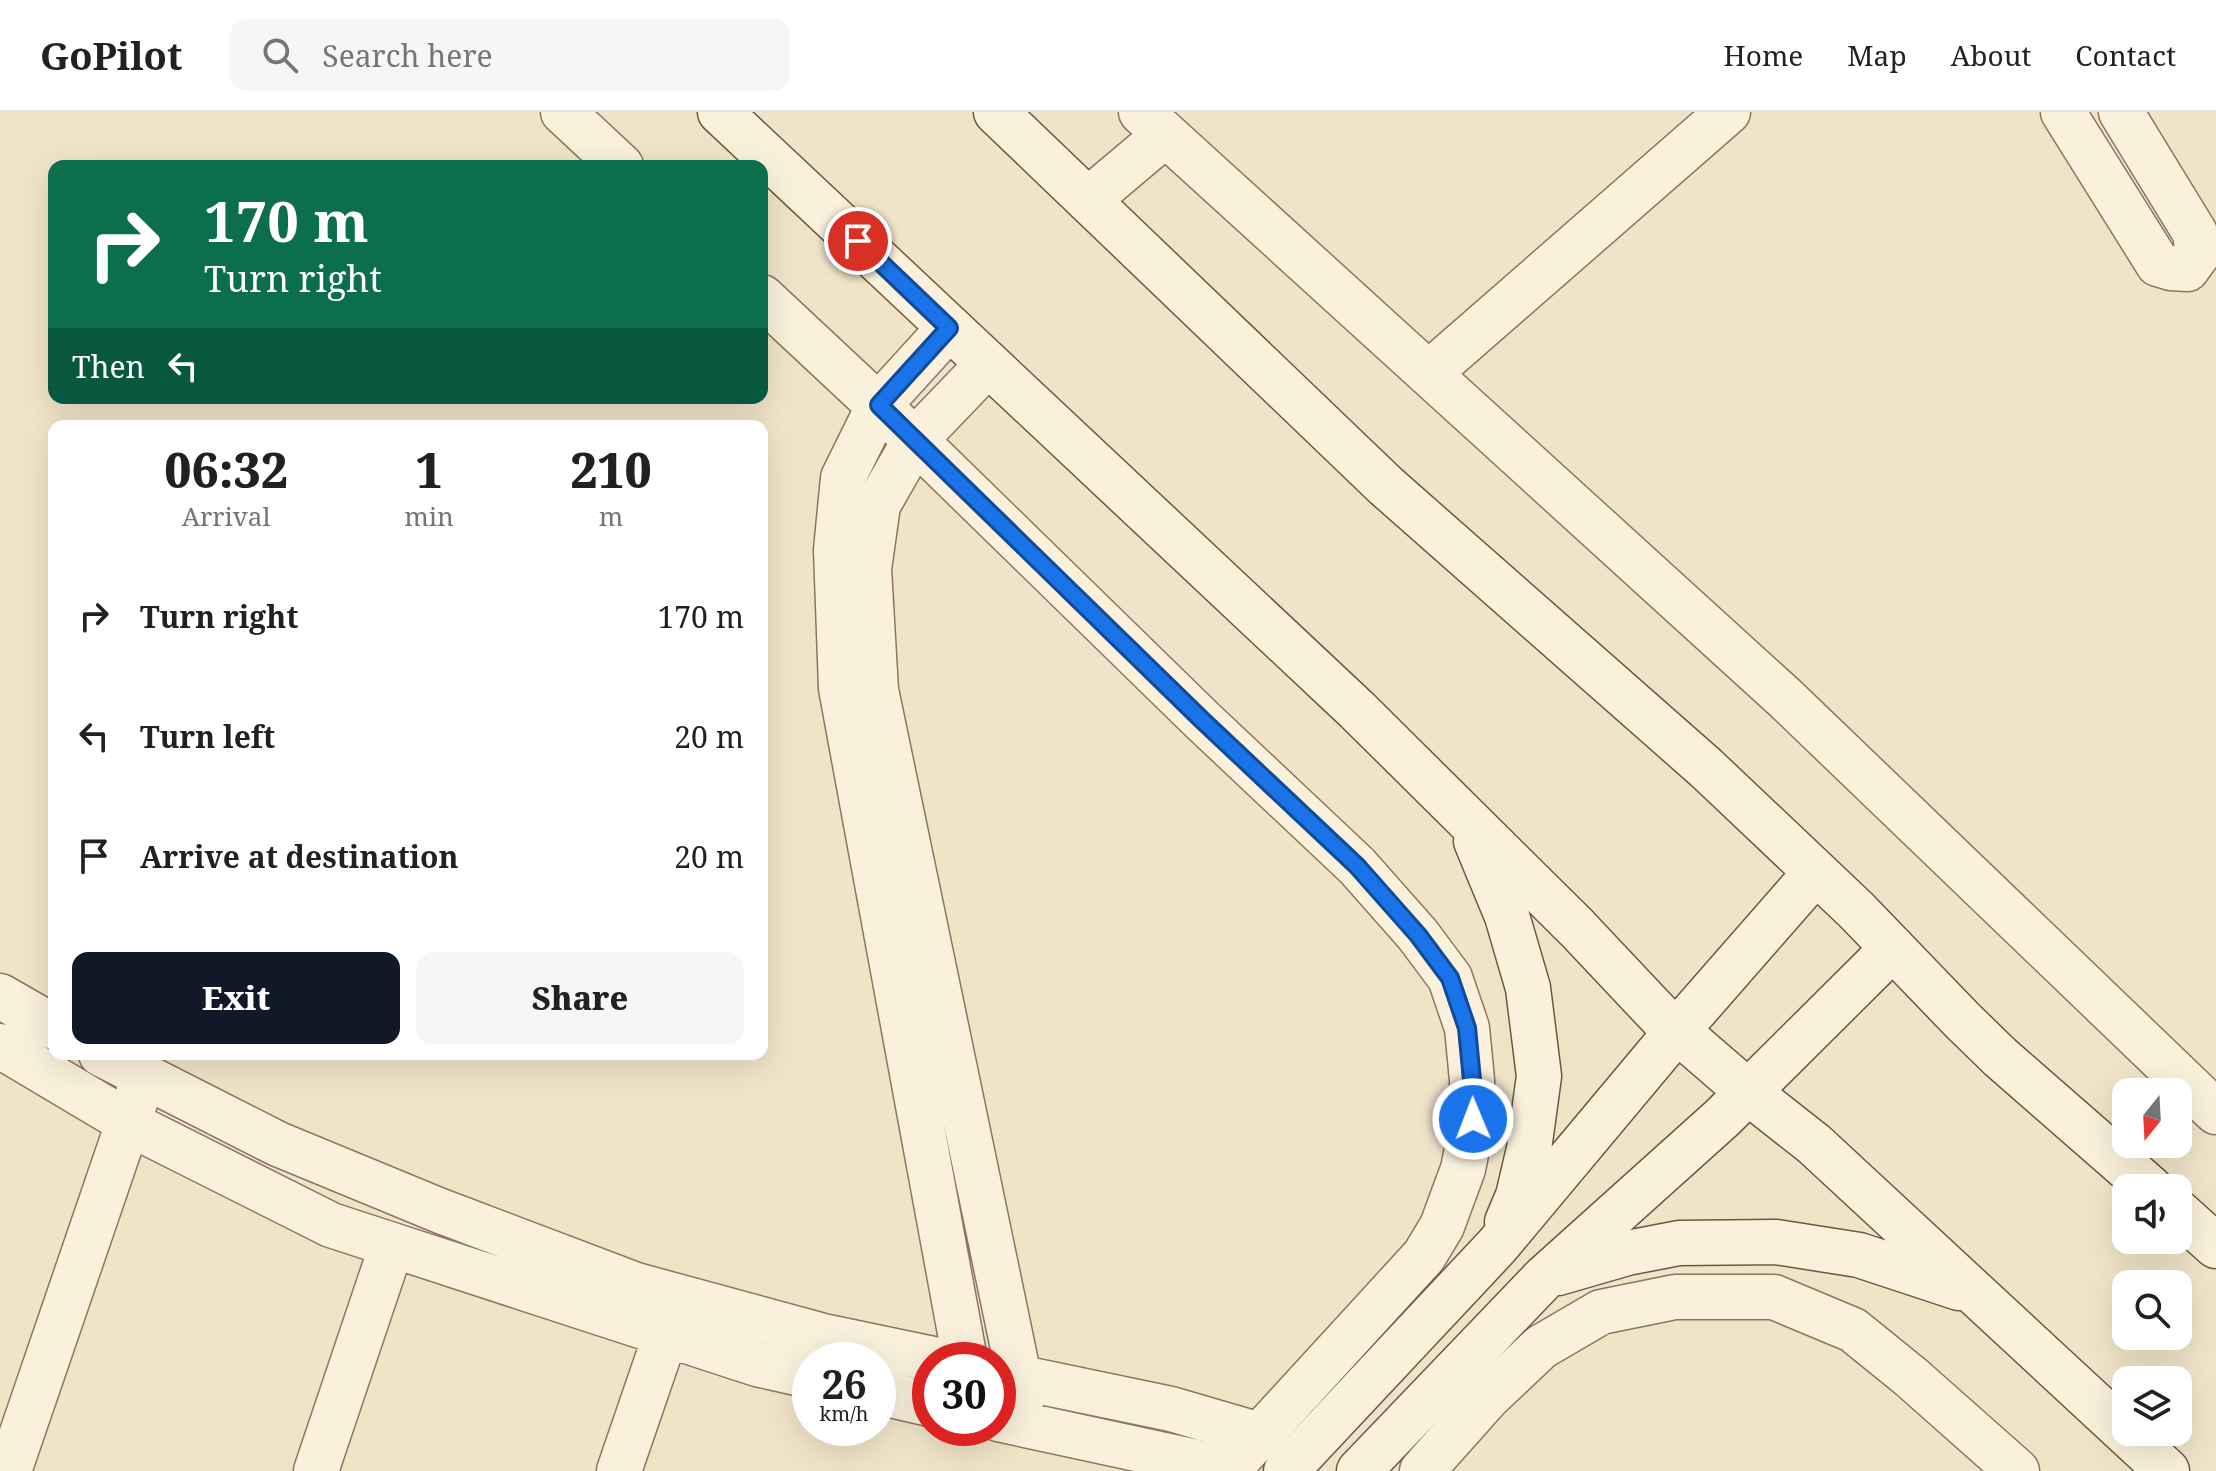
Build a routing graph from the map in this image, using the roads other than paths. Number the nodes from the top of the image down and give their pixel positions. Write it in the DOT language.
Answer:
graph roads {
  1 [pos="563,112"];
  2 [pos="720,112"];
  3 [pos="996,112"];
  4 [pos="1728,112"];
  5 [pos="2063,112"];
  6 [pos="2121,112"];
  7 [pos="1153,123"];
  8 [pos="615,160"];
  9 [pos="1088,200"];
  10 [pos="768,303"];
  11 [pos="949,328"];
  12 [pos="988,364"];
  13 [pos="1429,373"];
  14 [pos="879,405"];
  15 [pos="915,440"];
  16 [pos="1469,822"];
  17 [pos="1816,872"];
  18 [pos="1893,948"];
  19 [pos="0,996"];
  20 [pos="48,1024"];
  21 [pos="1676,1032"];
  22 [pos="0,1046"];
  23 [pos="112,1060"];
  24 [pos="144,1077"];
  25 [pos="1748,1092"];
  26 [pos="2216,1112"];
  27 [pos="128,1122"];
  28 [pos="2134,1174"];
  29 [pos="2192,1225"];
  30 [pos="392,1245"];
  31 [pos="1497,1246"];
  32 [pos="2216,1246"];
  33 [pos="1545,1277"];
  34 [pos="1976,1294"];
  35 [pos="666,1334"];
  36 [pos="962,1342"];
  37 [pos="1002,1342"];
  38 [pos="912,1355"];
  39 [pos="792,1372"];
  40 [pos="1016,1377"];
  41 [pos="1016,1423"];
  42 [pos="1260,1435"];
  43 [pos="1228,1470"];
  44 [pos="9,1471"];
  45 [pos="316,1471"];
  46 [pos="619,1471"];
  47 [pos="1286,1471"];
  48 [pos="1359,1471"];
  49 [pos="1422,1471"];
  50 [pos="2017,1471"];
  51 [pos="2167,1471"];
  1 -- 8 [label="street"];
  2 -- 11 [label="street"];
  3 -- 9 [label="street"];
  4 -- 13 [label="street"];
  5 -- 6 [label="street"];
  7 -- 9 [label="street"];
  7 -- 13 [label="street"];
  9 -- 17 [label="street"];
  10 -- 14 [label="street"];
  11 -- 12 [label="street"];
  11 -- 14 [label="street"];
  12 -- 15 [label="street"];
  12 -- 16 [label="street"];
  13 -- 26 [label="street"];
  14 -- 15 [label="street"];
  14 -- 36 [label="street"];
  15 -- 37 [label="street"];
  15 -- 42 [label="street"];
  16 -- 21 [label="street"];
  16 -- 31 [label="street"];
  17 -- 18 [label="street"];
  17 -- 21 [label="street"];
  18 -- 25 [label="street"];
  18 -- 28 [label="street"];
  19 -- 20 [label="street"];
  21 -- 25 [label="street"];
  21 -- 31 [label="street"];
  22 -- 27 [label="street"];
  23 -- 24 [label="street"];
  24 -- 27 [label="street"];
  24 -- 38 [label="street"];
  25 -- 33 [label="street"];
  25 -- 34 [label="street"];
  27 -- 30 [label="street"];
  27 -- 44 [label="street"];
  29 -- 32 [label="street"];
  30 -- 35 [label="street"];
  30 -- 45 [label="street"];
  31 -- 47 [label="street"];
  33 -- 34 [label="street"];
  33 -- 48 [label="street"];
  34 -- 51 [label="street"];
  35 -- 39 [label="street"];
  35 -- 46 [label="street"];
  40 -- 42 [label="street"];
  41 -- 43 [label="street"];
  42 -- 43 [label="street"];
  49 -- 50 [label="street"];
}
